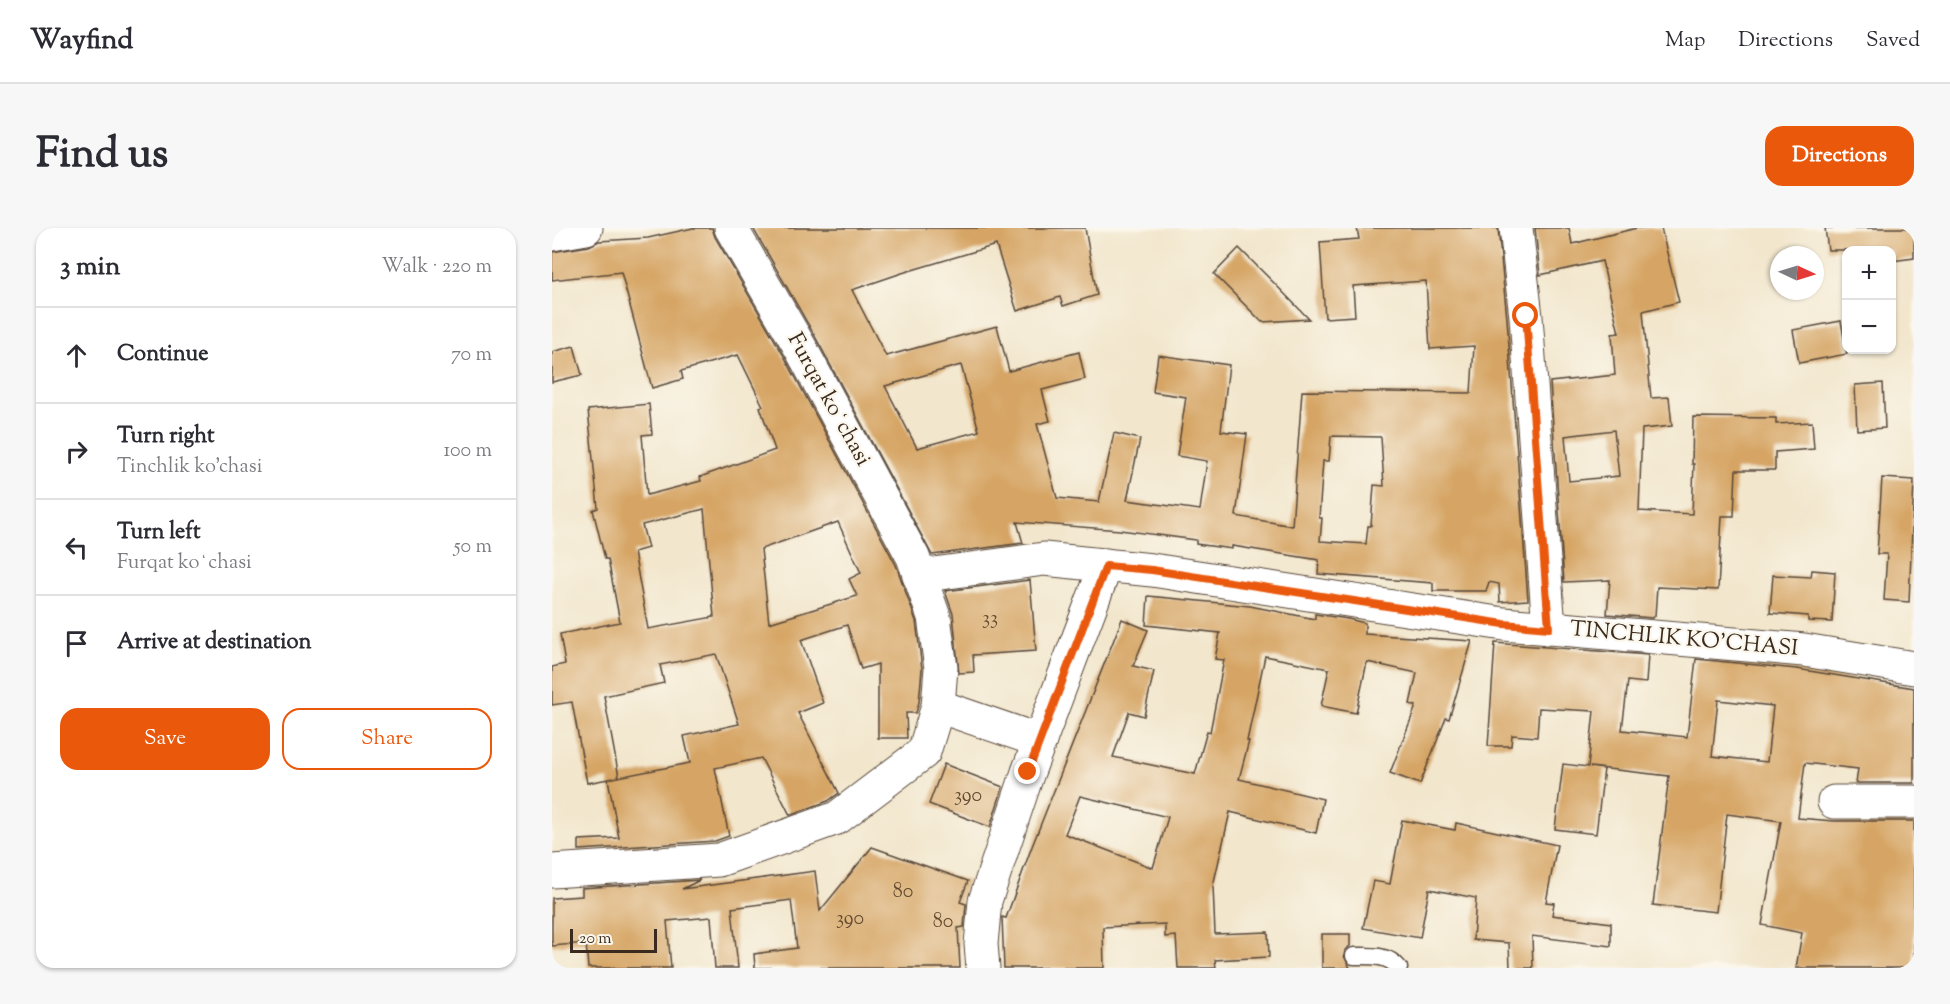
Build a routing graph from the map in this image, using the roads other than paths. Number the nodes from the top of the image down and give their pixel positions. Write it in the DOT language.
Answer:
graph roads {
  1 [pos="586,228"];
  2 [pos="731,228"];
  3 [pos="1516,228"];
  4 [pos="552,234"];
  5 [pos="1106,566"];
  6 [pos="919,576"];
  7 [pos="1549,628"];
  8 [pos="1914,668"];
  9 [pos="938,706"];
  10 [pos="1040,741"];
  11 [pos="1833,802"];
  12 [pos="1914,802"];
  13 [pos="552,871"];
  14 [pos="1354,956"];
  15 [pos="983,968"];
  16 [pos="1399,968"];
  1 -- 4 [label="street"];
  2 -- 6 [label="street, Furqat koʻchasi"];
  3 -- 7 [label="street"];
  5 -- 6 [label="street, TINCHLIK KO'CHASI"];
  5 -- 7 [label="street, TINCHLIK KO'CHASI"];
  5 -- 10 [label="street"];
  6 -- 9 [label="street, Furqat koʻchasi"];
  7 -- 8 [label="street, TINCHLIK KO'CHASI"];
  9 -- 10 [label="street"];
  9 -- 13 [label="street, Furqat koʻchasi"];
  10 -- 15 [label="street"];
  11 -- 12 [label="street"];
  14 -- 16 [label="lane"];
}
